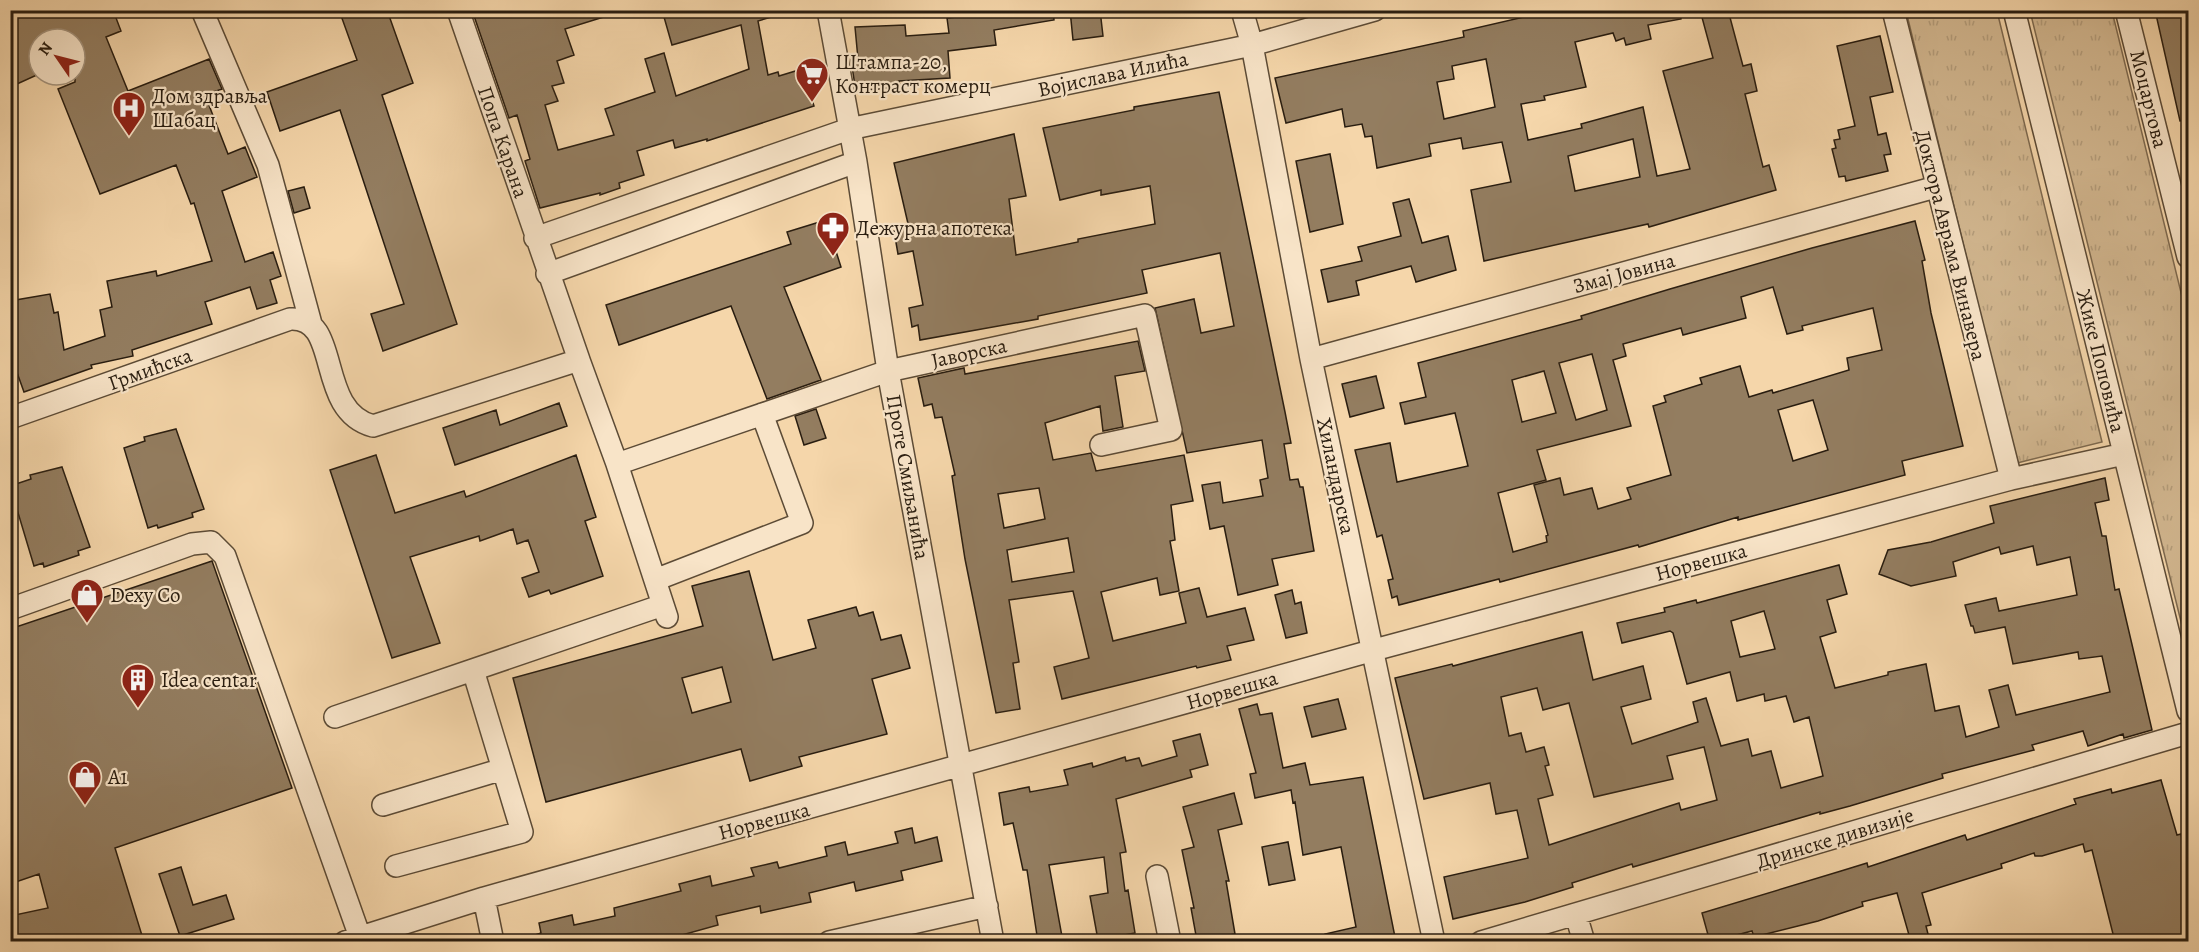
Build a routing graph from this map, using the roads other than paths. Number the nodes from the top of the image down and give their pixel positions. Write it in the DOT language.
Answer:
graph roads {
  1 [pos="202,10"];
  2 [pos="458,10"];
  3 [pos="828,10"];
  4 [pos="1242,10"];
  5 [pos="1375,10"];
  6 [pos="1893,10"];
  7 [pos="2014,10"];
  8 [pos="2126,10"];
  9 [pos="1252,45"];
  10 [pos="849,129"];
  11 [pos="856,162"];
  12 [pos="1936,187"];
  13 [pos="535,238"];
  14 [pos="2188,257"];
  15 [pos="547,274"];
  16 [pos="301,321"];
  17 [pos="1311,359"];
  18 [pos="579,360"];
  19 [pos="888,371"];
  20 [pos="762,414"];
  21 [pos="10,418"];
  22 [pos="1101,445"];
  23 [pos="2124,454"];
  24 [pos="617,464"];
  25 [pos="2011,478"];
  26 [pos="655,580"];
  27 [pos="10,609"];
  28 [pos="1374,650"];
  29 [pos="473,670"];
  30 [pos="2188,711"];
  31 [pos="335,717"];
  32 [pos="2188,733"];
  33 [pos="960,767"];
  34 [pos="503,769"];
  35 [pos="383,805"];
  36 [pos="396,866"];
  37 [pos="1157,876"];
  38 [pos="484,898"];
  39 [pos="987,906"];
  40 [pos="1576,915"];
  41 [pos="352,939"];
  42 [pos="493,942"];
  43 [pos="829,942"];
  44 [pos="993,942"];
  45 [pos="1170,942"];
  46 [pos="1434,942"];
  47 [pos="1481,942"];
  48 [pos="1584,942"];
  1 -- 16 [label="street"];
  2 -- 13 [label="street, Попа Карана"];
  3 -- 10 [label="street, Проте Смиљанића"];
  4 -- 9 [label="street, Хиландарска"];
  5 -- 9 [label="street, Војислава Илића"];
  6 -- 12 [label="street, Доктора Аврама Винавера"];
  7 -- 23 [label="street, Жике Поповића"];
  8 -- 14 [label="street, Моцартова"];
  9 -- 10 [label="street, Војислава Илића"];
  9 -- 17 [label="street, Хиландарска"];
  10 -- 11 [label="street, Проте Смиљанића"];
  10 -- 13 [label="street, Војислава Илића"];
  11 -- 15 [label="street"];
  11 -- 19 [label="street, Проте Смиљанића"];
  12 -- 17 [label="street, Змај Јовина"];
  12 -- 25 [label="street, Доктора Аврама Винавера"];
  13 -- 15 [label="street, Попа Карана"];
  15 -- 18 [label="street, Попа Карана"];
  16 -- 18 [label="street"];
  16 -- 21 [label="street, Грмићска"];
  17 -- 28 [label="street, Хиландарска"];
  18 -- 24 [label="street, Попа Карана"];
  19 -- 20 [label="street, Јаворска"];
  19 -- 22 [label="street, Јаворска"];
  19 -- 33 [label="street, Проте Смиљанића"];
  20 -- 24 [label="street, Јаворска"];
  20 -- 26 [label="street"];
  23 -- 25 [label="street, Норвешка"];
  23 -- 30 [label="street, Жике Поповића"];
  24 -- 26 [label="street, Попа Карана"];
  25 -- 28 [label="street, Норвешка"];
  26 -- 29 [label="street, Попа Карана"];
  27 -- 41 [label="street"];
  28 -- 33 [label="street, Норвешка"];
  28 -- 46 [label="street, Хиландарска"];
  29 -- 31 [label="street"];
  29 -- 34 [label="street"];
  32 -- 40 [label="street, Дринске дивизије"];
  33 -- 38 [label="street, Норвешка"];
  33 -- 39 [label="street, Проте Смиљанића"];
  34 -- 35 [label="street"];
  34 -- 36 [label="street"];
  37 -- 45 [label="street"];
  38 -- 41 [label="street, Норвешка"];
  38 -- 42 [label="street"];
  39 -- 43 [label="street"];
  39 -- 44 [label="street, Проте Смиљанића"];
  40 -- 47 [label="street, Дринске дивизије"];
  40 -- 48 [label="street"];
}
